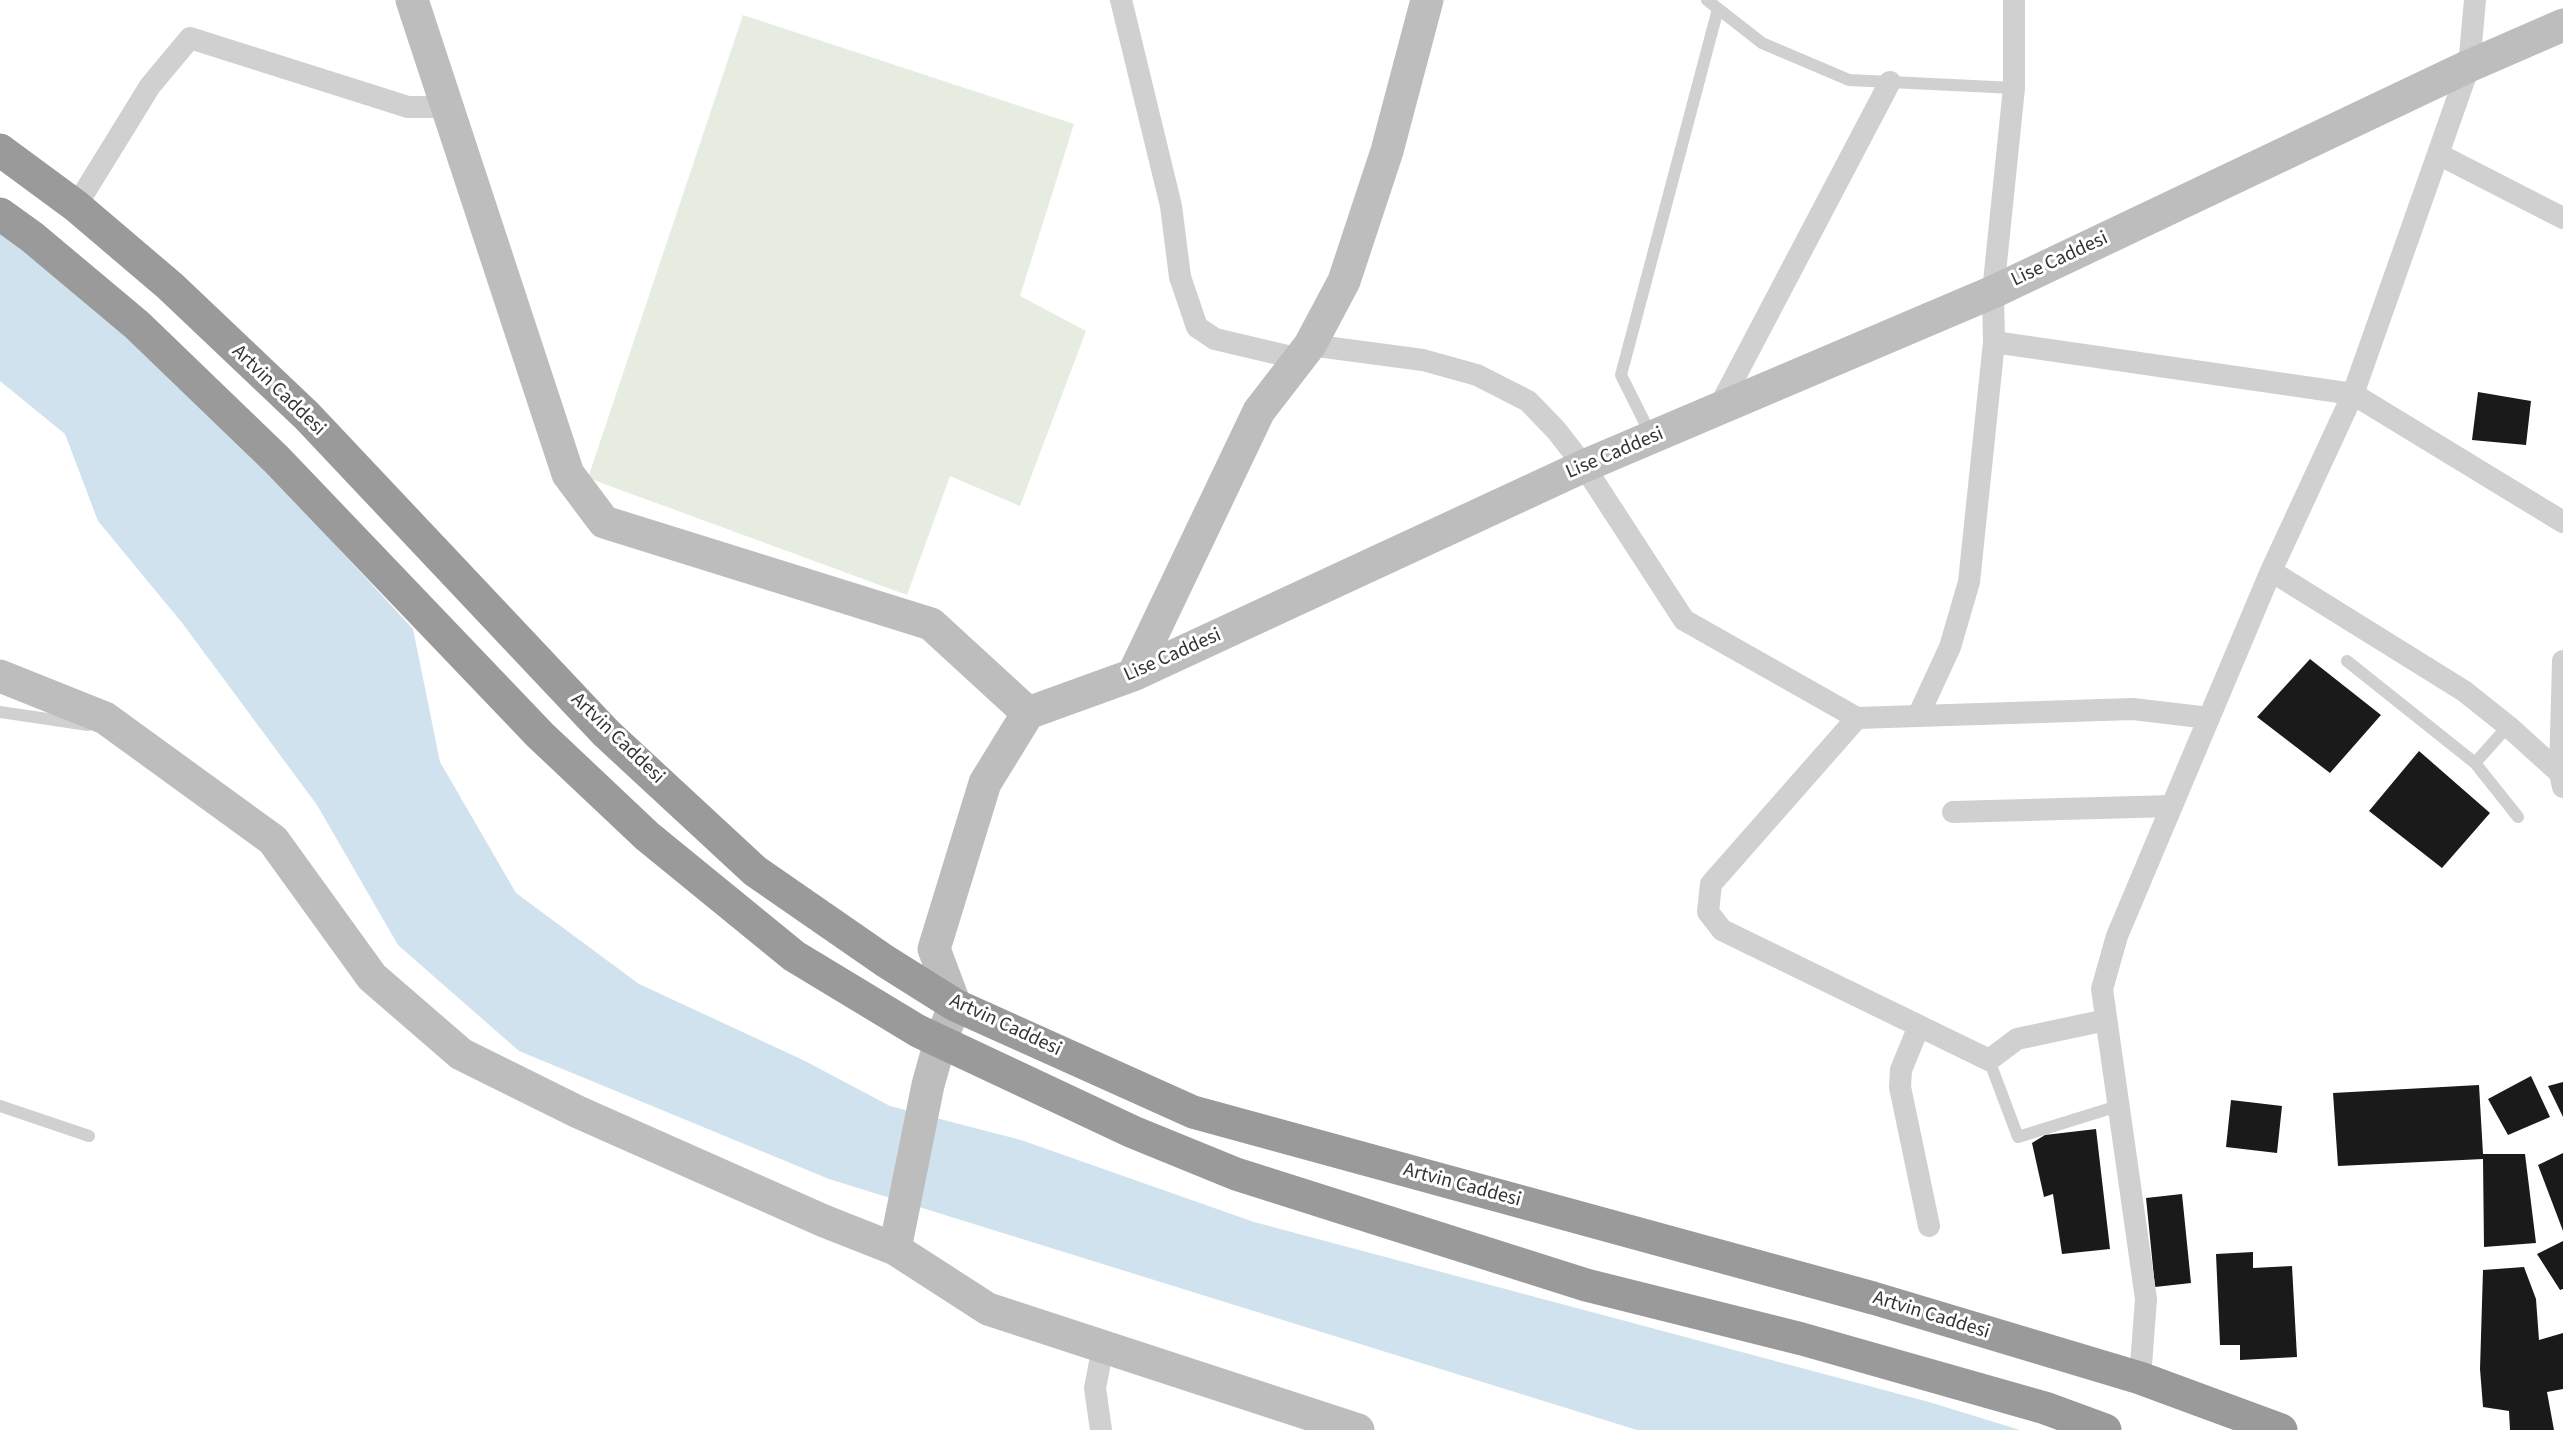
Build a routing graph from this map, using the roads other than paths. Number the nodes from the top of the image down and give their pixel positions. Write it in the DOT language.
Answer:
graph roads {
  1 [pos="412,0"];
  2 [pos="1121,0"];
  3 [pos="1427,0"];
  4 [pos="1707,0"];
  5 [pos="2014,0"];
  6 [pos="2475,0"];
  7 [pos="1718,9"];
  8 [pos="2563,25"];
  9 [pos="2469,66"];
  10 [pos="1890,82"];
  11 [pos="2014,88"];
  12 [pos="445,107"];
  13 [pos="0,150"];
  14 [pos="2438,154"];
  15 [pos="76,206"];
  16 [pos="0,214"];
  17 [pos="2563,218"];
  18 [pos="1993,292"];
  19 [pos="1994,342"];
  20 [pos="1305,352"];
  21 [pos="2353,394"];
  22 [pos="1717,411"];
  23 [pos="1653,438"];
  24 [pos="1584,466"];
  25 [pos="2563,522"];
  26 [pos="2271,571"];
  27 [pos="2347,662"];
  28 [pos="2563,662"];
  29 [pos="1132,675"];
  30 [pos="0,676"];
  31 [pos="0,712"];
  32 [pos="1028,713"];
  33 [pos="1919,714"];
  34 [pos="105,718"];
  35 [pos="1857,718"];
  36 [pos="2209,718"];
  37 [pos="2508,726"];
  38 [pos="2475,763"];
  39 [pos="2561,780"];
  40 [pos="2172,806"];
  41 [pos="1953,812"];
  42 [pos="2518,817"];
  43 [pos="955,1005"];
  44 [pos="2106,1020"];
  45 [pos="1919,1026"];
  46 [pos="940,1041"];
  47 [pos="1989,1060"];
  48 [pos="0,1106"];
  49 [pos="2118,1106"];
  50 [pos="89,1136"];
  51 [pos="1929,1226"];
  52 [pos="896,1249"];
  53 [pos="1103,1347"];
  54 [pos="2140,1378"];
  55 [pos="1101,1430"];
  56 [pos="1358,1430"];
  57 [pos="2105,1430"];
  58 [pos="2281,1430"];
  1 -- 12 [label="street"];
  2 -- 20 [label="street"];
  3 -- 20 [label="street"];
  4 -- 7 [label="lane"];
  5 -- 11 [label="street"];
  6 -- 9 [label="street"];
  7 -- 10 [label="lane"];
  7 -- 23 [label="lane"];
  8 -- 9 [label="street, Lise Caddesi"];
  9 -- 14 [label="street"];
  9 -- 18 [label="street, Lise Caddesi"];
  10 -- 11 [label="lane"];
  10 -- 22 [label="street"];
  11 -- 18 [label="street"];
  12 -- 15 [label="street"];
  12 -- 32 [label="street"];
  13 -- 15 [label="highway, Artvin Caddesi"];
  14 -- 17 [label="street"];
  14 -- 21 [label="street"];
  15 -- 43 [label="highway, Artvin Caddesi"];
  16 -- 46 [label="highway"];
  18 -- 19 [label="street"];
  18 -- 22 [label="street, Lise Caddesi"];
  19 -- 21 [label="street"];
  19 -- 33 [label="street"];
  20 -- 24 [label="street"];
  20 -- 29 [label="street"];
  21 -- 25 [label="street"];
  21 -- 26 [label="street"];
  22 -- 23 [label="street, Lise Caddesi"];
  23 -- 24 [label="street, Lise Caddesi"];
  24 -- 29 [label="street, Lise Caddesi"];
  24 -- 35 [label="street"];
  26 -- 36 [label="street"];
  26 -- 37 [label="street"];
  27 -- 38 [label="lane"];
  28 -- 39 [label="street"];
  29 -- 32 [label="street, Lise Caddesi"];
  30 -- 34 [label="street"];
  31 -- 34 [label="lane"];
  32 -- 43 [label="street"];
  33 -- 35 [label="street"];
  33 -- 36 [label="street"];
  34 -- 52 [label="street"];
  35 -- 45 [label="street"];
  36 -- 40 [label="street"];
  37 -- 38 [label="lane"];
  37 -- 39 [label="street"];
  38 -- 42 [label="lane"];
  40 -- 41 [label="street"];
  40 -- 44 [label="street"];
  43 -- 46 [label="street"];
  43 -- 54 [label="highway, Artvin Caddesi"];
  44 -- 47 [label="street"];
  44 -- 49 [label="street"];
  45 -- 47 [label="street"];
  45 -- 51 [label="street"];
  46 -- 52 [label="street"];
  46 -- 57 [label="highway"];
  47 -- 49 [label="lane"];
  48 -- 50 [label="lane"];
  49 -- 54 [label="street"];
  52 -- 53 [label="street"];
  53 -- 55 [label="street"];
  53 -- 56 [label="street"];
  54 -- 58 [label="highway, Artvin Caddesi"];
}
